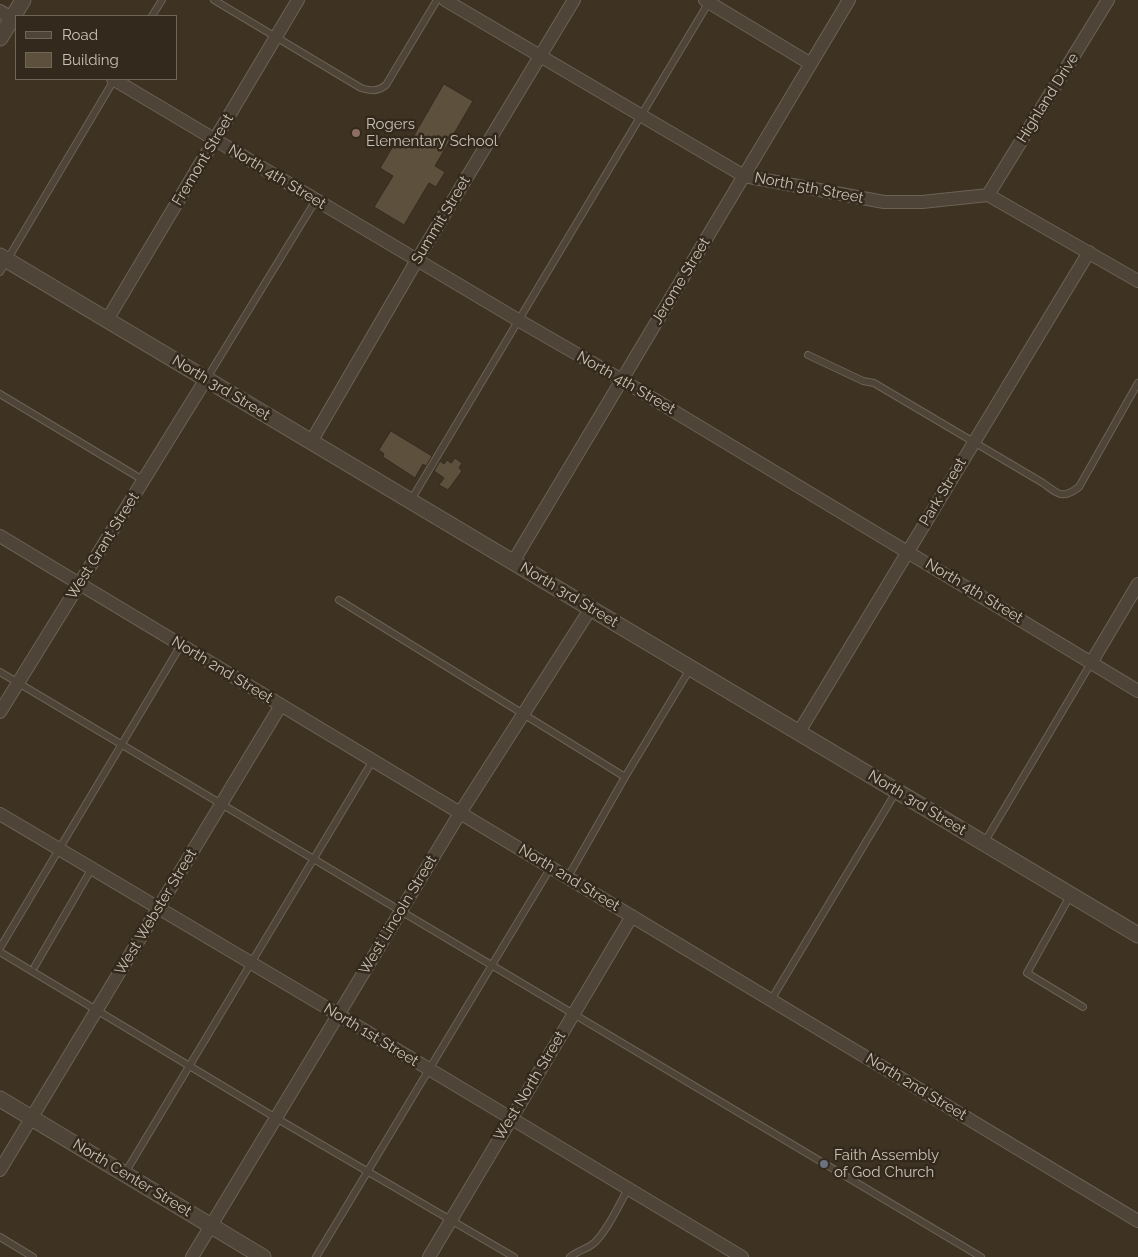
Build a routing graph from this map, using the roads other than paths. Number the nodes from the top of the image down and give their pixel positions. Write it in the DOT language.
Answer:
graph roads {
  1 [pos="23,0"];
  2 [pos="162,0"];
  3 [pos="214,0"];
  4 [pos="298,0"];
  5 [pos="437,0"];
  6 [pos="445,0"];
  7 [pos="574,0"];
  8 [pos="849,0"];
  9 [pos="1108,0"];
  10 [pos="707,1"];
  11 [pos="153,15"];
  12 [pos="9,17"];
  13 [pos="276,37"];
  14 [pos="0,38"];
  15 [pos="540,57"];
  16 [pos="811,64"];
  17 [pos="113,80"];
  18 [pos="116,80"];
  19 [pos="641,116"];
  20 [pos="214,140"];
  21 [pos="744,176"];
  22 [pos="988,195"];
  23 [pos="316,200"];
  24 [pos="1089,252"];
  25 [pos="417,260"];
  26 [pos="2,263"];
  27 [pos="1138,281"];
  28 [pos="107,320"];
  29 [pos="518,320"];
  30 [pos="808,355"];
  31 [pos="206,379"];
  32 [pos="622,380"];
  33 [pos="1138,383"];
  34 [pos="0,394"];
  35 [pos="311,442"];
  36 [pos="974,442"];
  37 [pos="144,480"];
  38 [pos="410,501"];
  39 [pos="0,536"];
  40 [pos="908,551"];
  41 [pos="514,562"];
  42 [pos="80,584"];
  43 [pos="1138,584"];
  44 [pos="339,600"];
  45 [pos="591,608"];
  46 [pos="181,645"];
  47 [pos="1091,663"];
  48 [pos="690,668"];
  49 [pos="0,672"];
  50 [pos="18,683"];
  51 [pos="1138,691"];
  52 [pos="281,705"];
  53 [pos="0,712"];
  54 [pos="524,713"];
  55 [pos="799,732"];
  56 [pos="122,744"];
  57 [pos="373,760"];
  58 [pos="625,777"];
  59 [pos="897,791"];
  60 [pos="222,804"];
  61 [pos="460,813"];
  62 [pos="0,814"];
  63 [pos="984,843"];
  64 [pos="59,849"];
  65 [pos="314,859"];
  66 [pos="551,867"];
  67 [pos="92,868"];
  68 [pos="568,877"];
  69 [pos="1070,894"];
  70 [pos="158,908"];
  71 [pos="401,912"];
  72 [pos="632,916"];
  73 [pos="1138,935"];
  74 [pos="0,948"];
  75 [pos="0,952"];
  76 [pos="251,963"];
  77 [pos="35,966"];
  78 [pos="492,966"];
  79 [pos="771,1000"];
  80 [pos="1084,1007"];
  81 [pos="96,1010"];
  82 [pos="573,1014"];
  83 [pos="339,1015"];
  84 [pos="189,1066"];
  85 [pos="429,1070"];
  86 [pos="0,1100"];
  87 [pos="31,1118"];
  88 [pos="276,1118"];
  89 [pos="510,1119"];
  90 [pos="0,1170"];
  91 [pos="367,1171"];
  92 [pos="124,1174"];
  93 [pos="628,1189"];
  94 [pos="450,1220"];
  95 [pos="1138,1221"];
  96 [pos="211,1225"];
  97 [pos="0,1236"];
  98 [pos="33,1257"];
  99 [pos="192,1257"];
  100 [pos="264,1257"];
  101 [pos="316,1257"];
  102 [pos="429,1257"];
  103 [pos="514,1257"];
  104 [pos="570,1257"];
  105 [pos="742,1257"];
  106 [pos="981,1257"];
  1 -- 12 [label="street"];
  2 -- 11 [label="lane"];
  3 -- 13 [label="lane"];
  4 -- 13 [label="street, Fremont Street"];
  5 -- 13 [label="lane"];
  6 -- 15 [label="street, North 5th Street"];
  7 -- 15 [label="street, Summit Street"];
  8 -- 16 [label="street, Jerome Street"];
  9 -- 22 [label="street, Highland Drive"];
  10 -- 16 [label="street"];
  10 -- 19 [label="lane"];
  12 -- 14 [label="street"];
  13 -- 20 [label="street, Fremont Street"];
  15 -- 19 [label="street, North 5th Street"];
  15 -- 25 [label="street, Summit Street"];
  16 -- 21 [label="street, Jerome Street"];
  17 -- 26 [label="lane"];
  18 -- 20 [label="street, North 4th Street"];
  19 -- 21 [label="street, North 5th Street"];
  19 -- 29 [label="lane"];
  20 -- 23 [label="street, North 4th Street"];
  20 -- 28 [label="street, Fremont Street"];
  21 -- 22 [label="street, North 5th Street"];
  21 -- 32 [label="street, Jerome Street"];
  22 -- 24 [label="street"];
  23 -- 25 [label="street, North 4th Street"];
  23 -- 31 [label="lane"];
  24 -- 27 [label="street"];
  24 -- 36 [label="street, Park Street"];
  25 -- 29 [label="street, North 4th Street"];
  25 -- 35 [label="street, Summit Street"];
  26 -- 28 [label="street, North 3rd Street"];
  28 -- 31 [label="street, North 3rd Street"];
  29 -- 32 [label="street, North 4th Street"];
  29 -- 38 [label="lane"];
  30 -- 36 [label="lane"];
  31 -- 35 [label="street, North 3rd Street"];
  31 -- 37 [label="street, West Grant Street"];
  32 -- 40 [label="street, North 4th Street"];
  32 -- 41 [label="street, Jerome Street"];
  33 -- 36 [label="lane"];
  34 -- 37 [label="lane"];
  35 -- 38 [label="street, North 3rd Street"];
  36 -- 40 [label="street, Park Street"];
  37 -- 42 [label="street, West Grant Street"];
  38 -- 41 [label="street, North 3rd Street"];
  39 -- 42 [label="street, North 2nd Street"];
  40 -- 47 [label="street, North 4th Street"];
  40 -- 55 [label="street, Park Street"];
  41 -- 45 [label="street, North 3rd Street"];
  42 -- 46 [label="street, North 2nd Street"];
  42 -- 50 [label="street, West Grant Street"];
  43 -- 47 [label="street"];
  44 -- 54 [label="lane"];
  45 -- 48 [label="street, North 3rd Street"];
  45 -- 54 [label="street, West Lincoln Street"];
  46 -- 52 [label="street, North 2nd Street"];
  46 -- 56 [label="lane"];
  47 -- 51 [label="street, North 4th Street"];
  47 -- 63 [label="lane"];
  48 -- 55 [label="street, North 3rd Street"];
  48 -- 58 [label="lane"];
  49 -- 50 [label="lane"];
  50 -- 53 [label="street, West Grant Street"];
  50 -- 56 [label="lane"];
  52 -- 57 [label="street, North 2nd Street"];
  52 -- 60 [label="street, West Webster Street"];
  54 -- 58 [label="lane"];
  54 -- 61 [label="street, West Lincoln Street"];
  55 -- 59 [label="street, North 3rd Street"];
  56 -- 60 [label="lane"];
  56 -- 64 [label="lane"];
  57 -- 61 [label="street, North 2nd Street"];
  57 -- 65 [label="lane"];
  58 -- 68 [label="lane"];
  59 -- 63 [label="street, North 3rd Street"];
  59 -- 79 [label="lane"];
  60 -- 65 [label="lane"];
  60 -- 70 [label="street, West Webster Street"];
  61 -- 66 [label="street, North 2nd Street"];
  61 -- 71 [label="street, West Lincoln Street"];
  62 -- 64 [label="street, North 1st Street"];
  63 -- 69 [label="street, North 3rd Street"];
  64 -- 67 [label="street, North 1st Street"];
  64 -- 74 [label="lane"];
  65 -- 71 [label="lane"];
  65 -- 76 [label="lane"];
  66 -- 68 [label="street, North 2nd Street"];
  66 -- 78 [label="lane"];
  67 -- 70 [label="street, North 1st Street"];
  67 -- 77 [label="lane"];
  68 -- 72 [label="street, North 2nd Street"];
  69 -- 73 [label="street, North 3rd Street"];
  69 -- 80 [label="lane"];
  70 -- 76 [label="street, North 1st Street"];
  70 -- 81 [label="street, West Webster Street"];
  71 -- 78 [label="lane"];
  71 -- 83 [label="street, West Lincoln Street"];
  72 -- 79 [label="street, North 2nd Street"];
  72 -- 82 [label="street, West North Street"];
  75 -- 81 [label="lane"];
  76 -- 83 [label="street, North 1st Street"];
  76 -- 84 [label="lane"];
  78 -- 82 [label="lane"];
  78 -- 85 [label="lane"];
  79 -- 95 [label="street, North 2nd Street"];
  81 -- 84 [label="lane"];
  81 -- 87 [label="street, West Webster Street"];
  82 -- 89 [label="street, West North Street"];
  82 -- 106 [label="lane"];
  83 -- 85 [label="street, North 1st Street"];
  83 -- 88 [label="street, West Lincoln Street"];
  84 -- 88 [label="lane"];
  84 -- 92 [label="lane"];
  85 -- 89 [label="street, North 1st Street"];
  85 -- 91 [label="lane"];
  86 -- 87 [label="street, North Center Street"];
  87 -- 90 [label="street, West Webster Street"];
  87 -- 92 [label="street, North Center Street"];
  88 -- 91 [label="lane"];
  88 -- 96 [label="street, West Lincoln Street"];
  89 -- 93 [label="street, North 1st Street"];
  89 -- 94 [label="street, West North Street"];
  91 -- 94 [label="lane"];
  91 -- 101 [label="lane"];
  92 -- 96 [label="street, North Center Street"];
  93 -- 104 [label="lane"];
  93 -- 105 [label="street, North 1st Street"];
  94 -- 102 [label="street, West North Street"];
  94 -- 103 [label="lane"];
  96 -- 99 [label="street, West Lincoln Street"];
  96 -- 100 [label="street, North Center Street"];
  97 -- 98 [label="lane"];
}
